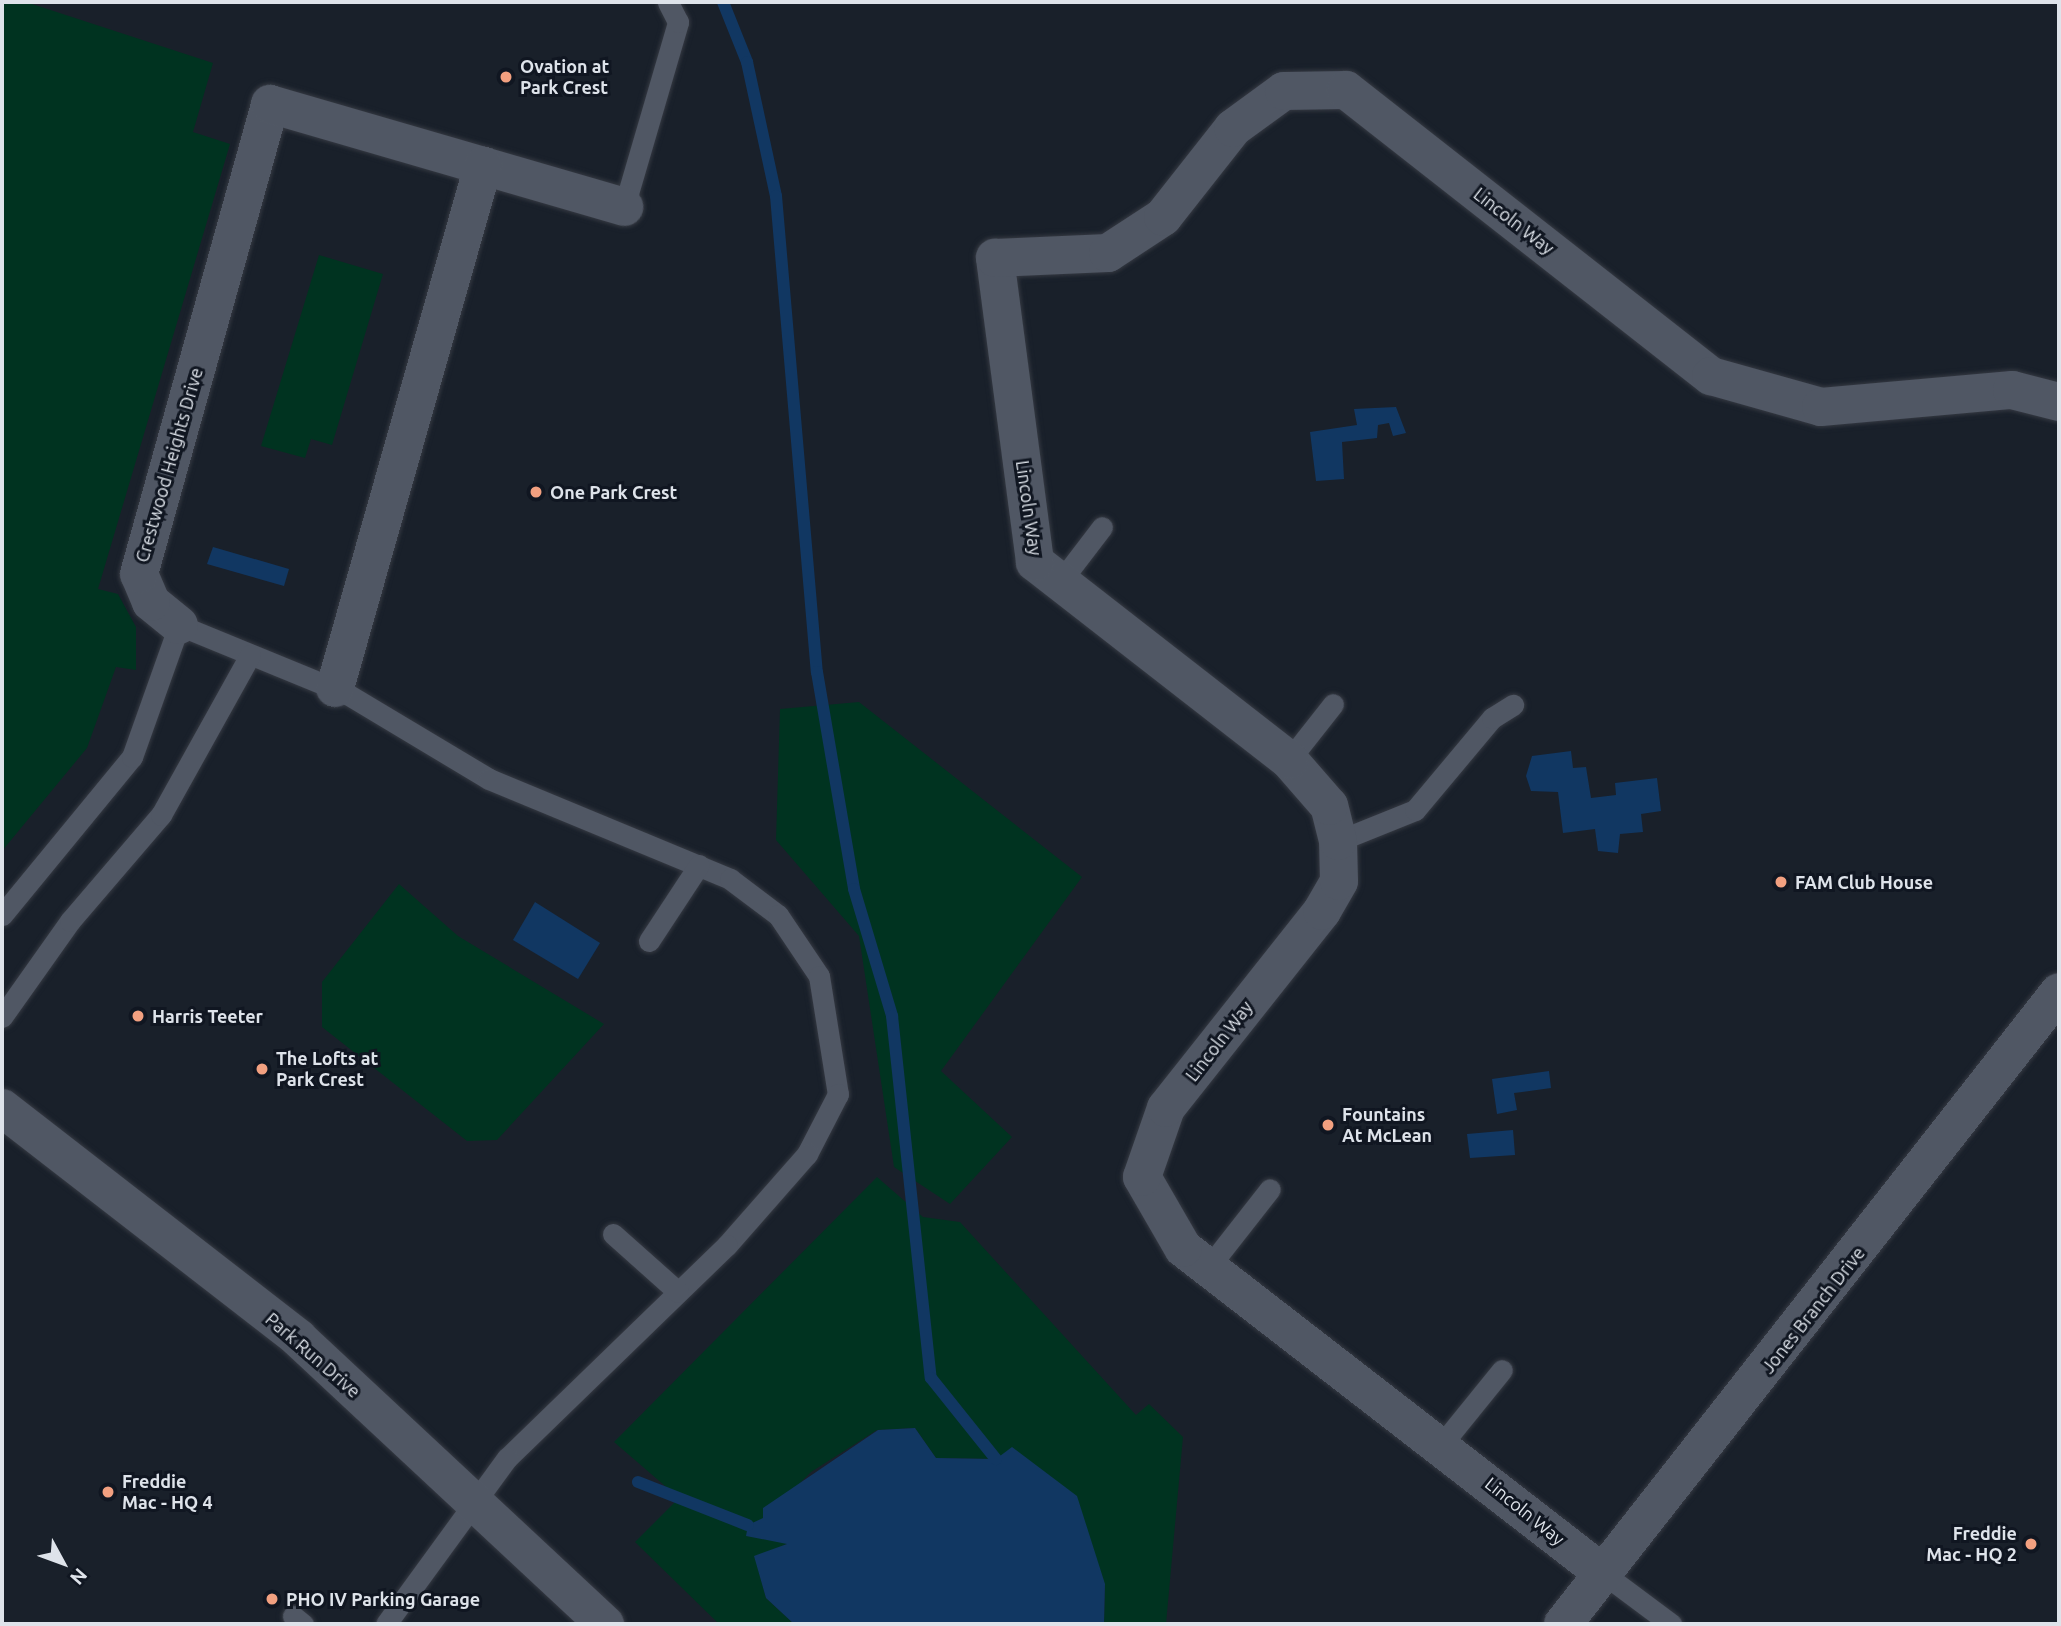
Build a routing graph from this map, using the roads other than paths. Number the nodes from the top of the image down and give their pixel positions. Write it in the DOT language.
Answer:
graph roads {
  1 [pos="668,2"];
  2 [pos="483,166"];
  3 [pos="624,207"];
  4 [pos="2059,402"];
  5 [pos="1102,527"];
  6 [pos="1060,582"];
  7 [pos="179,625"];
  8 [pos="250,655"];
  9 [pos="335,688"];
  10 [pos="1333,704"];
  11 [pos="1513,705"];
  12 [pos="1289,760"];
  13 [pos="1338,841"];
  14 [pos="699,865"];
  15 [pos="2,915"];
  16 [pos="649,941"];
  17 [pos="2059,992"];
  18 [pos="2,1017"];
  19 [pos="2,1108"];
  20 [pos="1270,1189"];
  21 [pos="612,1234"];
  22 [pos="1208,1268"];
  23 [pos="678,1292"];
  24 [pos="1502,1370"];
  25 [pos="1442,1444"];
  26 [pos="474,1497"];
  27 [pos="1604,1574"];
  28 [pos="386,1624"];
  29 [pos="605,1624"];
  30 [pos="1563,1624"];
  31 [pos="1671,1624"];
  1 -- 3 [label="lane"];
  2 -- 3 [label="street, Crestwood Heights Drive"];
  2 -- 7 [label="street, Crestwood Heights Drive"];
  2 -- 9 [label="street"];
  4 -- 6 [label="street, Lincoln Way"];
  5 -- 6 [label="lane"];
  6 -- 12 [label="street, Lincoln Way"];
  7 -- 8 [label="lane, Crestwood Heights Drive"];
  7 -- 15 [label="lane"];
  8 -- 9 [label="lane, Crestwood Heights Drive"];
  8 -- 18 [label="lane"];
  9 -- 14 [label="lane, Crestwood Heights Drive"];
  10 -- 12 [label="lane"];
  11 -- 13 [label="lane"];
  12 -- 13 [label="street, Lincoln Way"];
  13 -- 22 [label="street, Lincoln Way"];
  14 -- 16 [label="lane"];
  14 -- 23 [label="lane, Crestwood Heights Drive"];
  17 -- 27 [label="street, Jones Branch Drive"];
  19 -- 26 [label="street, Park Run Drive"];
  20 -- 22 [label="lane"];
  21 -- 23 [label="lane"];
  22 -- 25 [label="street, Lincoln Way"];
  23 -- 26 [label="lane, Crestwood Heights Drive"];
  24 -- 25 [label="lane"];
  25 -- 27 [label="street, Lincoln Way"];
  26 -- 28 [label="lane, Crestwood Heights Drive"];
  26 -- 29 [label="street, Park Run Drive"];
  27 -- 30 [label="street, Jones Branch Drive"];
  27 -- 31 [label="lane"];
}
